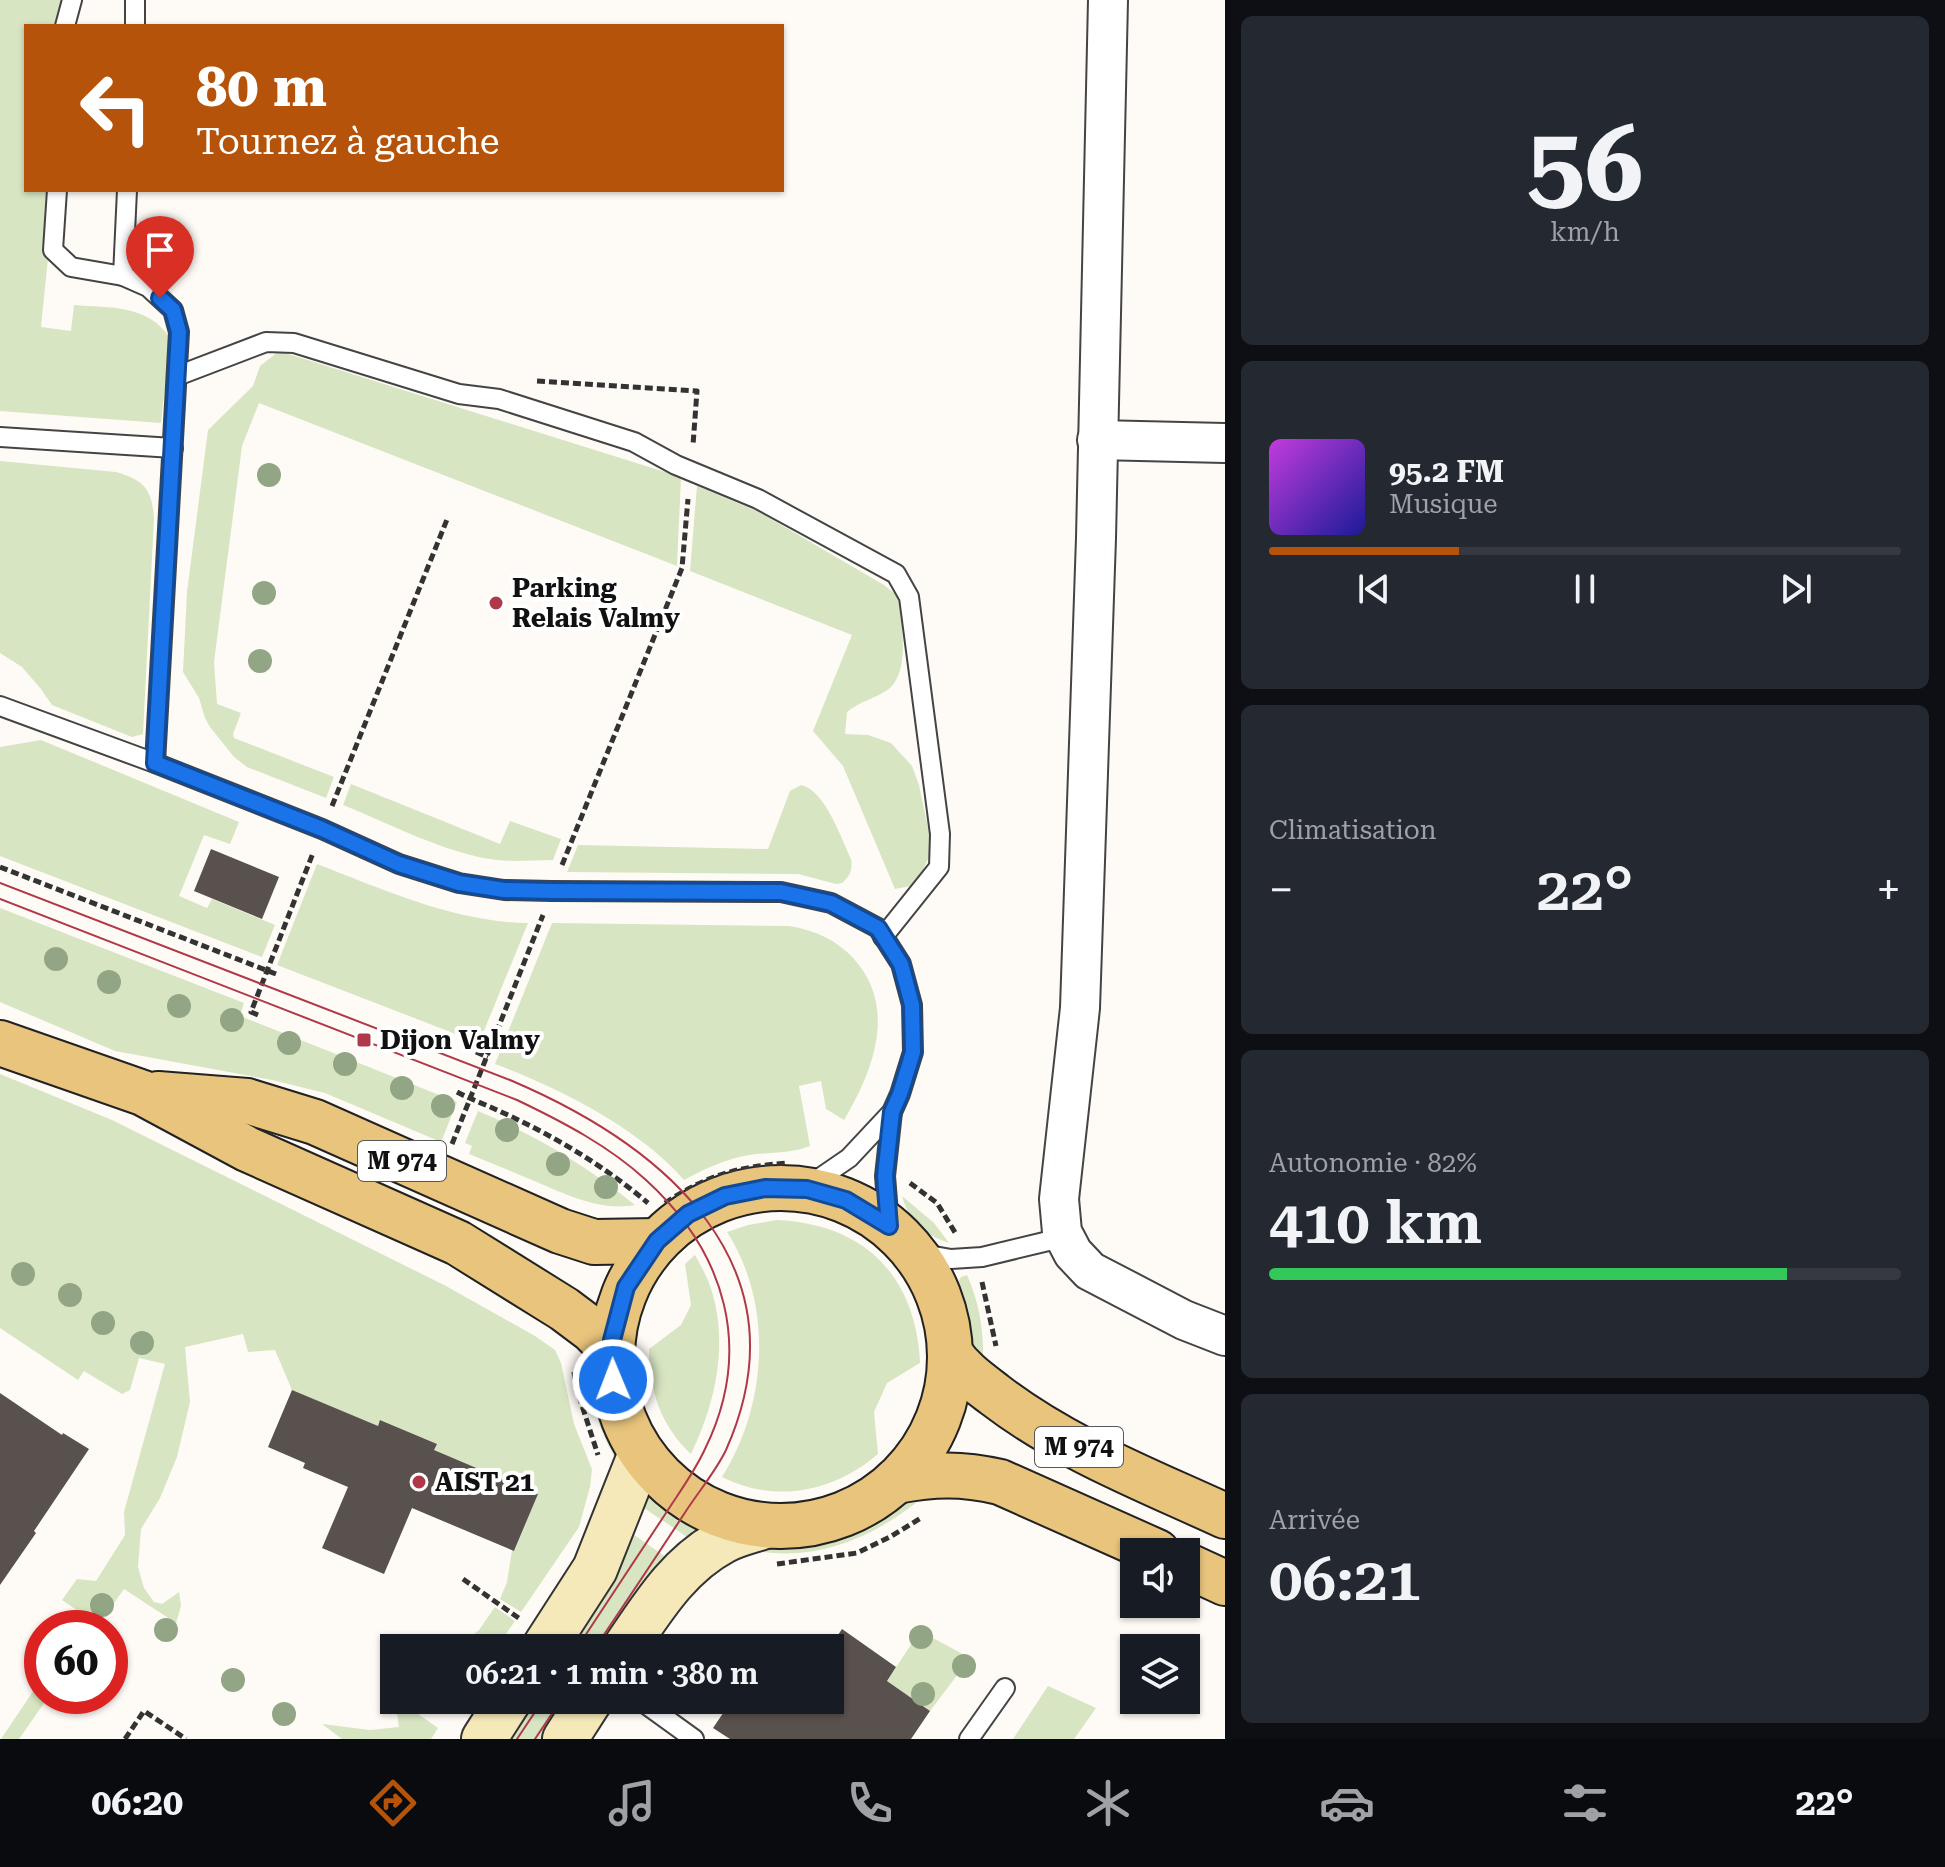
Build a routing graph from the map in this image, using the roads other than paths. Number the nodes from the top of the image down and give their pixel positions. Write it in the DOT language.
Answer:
graph roads {
  1 [pos="72,0"];
  2 [pos="135,0"];
  3 [pos="1108,0"];
  4 [pos="66,24"];
  5 [pos="135,24"];
  6 [pos="57,192"];
  7 [pos="127,192"];
  8 [pos="123,276"];
  9 [pos="177,376"];
  10 [pos="0,437"];
  11 [pos="1097,440"];
  12 [pos="1225,443"];
  13 [pos="173,448"];
  14 [pos="0,706"];
  15 [pos="155,763"];
  16 [pos="883,937"];
  17 [pos="0,1043"];
  18 [pos="143,1093"];
  19 [pos="892,1112"];
  20 [pos="797,1174"];
  21 [pos="656,1225"];
  22 [pos="1065,1237"];
  23 [pos="901,1239"];
  24 [pos="1225,1336"];
  25 [pos="950,1353"];
  26 [pos="593,1363"];
  27 [pos="641,1453"];
  28 [pos="896,1481"];
  29 [pos="1225,1516"];
  30 [pos="1126,1538"];
  31 [pos="767,1545"];
  32 [pos="1200,1571"];
  33 [pos="1225,1583"];
  34 [pos="535,1634"];
  35 [pos="634,1634"];
  36 [pos="1005,1688"];
  37 [pos="500,1714"];
  38 [pos="581,1714"];
  39 [pos="659,1714"];
  40 [pos="484,1739"];
  41 [pos="565,1739"];
  42 [pos="694,1739"];
  43 [pos="969,1739"];
  1 -- 4 [label="lane"];
  2 -- 5 [label="lane"];
  3 -- 11 [label="street"];
  6 -- 8 [label="lane"];
  7 -- 8 [label="lane"];
  8 -- 9 [label="lane"];
  9 -- 13 [label="lane"];
  9 -- 16 [label="lane"];
  10 -- 13 [label="lane"];
  11 -- 12 [label="street"];
  11 -- 22 [label="street"];
  13 -- 15 [label="lane"];
  14 -- 15 [label="lane"];
  15 -- 16 [label="lane"];
  16 -- 19 [label="lane"];
  17 -- 18 [label="main road, M 974"];
  18 -- 21 [label="main road, M 974"];
  18 -- 26 [label="main road, M 974"];
  19 -- 20 [label="lane"];
  19 -- 23 [label="lane"];
  20 -- 21 [label="main road"];
  20 -- 23 [label="main road"];
  21 -- 26 [label="main road"];
  22 -- 23 [label="lane"];
  22 -- 24 [label="street"];
  23 -- 25 [label="main road"];
  25 -- 28 [label="main road"];
  25 -- 29 [label="main road, M 974"];
  26 -- 27 [label="main road"];
  27 -- 31 [label="main road"];
  27 -- 34 [label="street"];
  28 -- 30 [label="main road, M 974"];
  28 -- 31 [label="main road"];
  31 -- 35 [label="street"];
  32 -- 33 [label="main road"];
  36 -- 43 [label="lane"];
  37 -- 40 [label="street"];
  38 -- 41 [label="street"];
  39 -- 42 [label="lane"];
}
